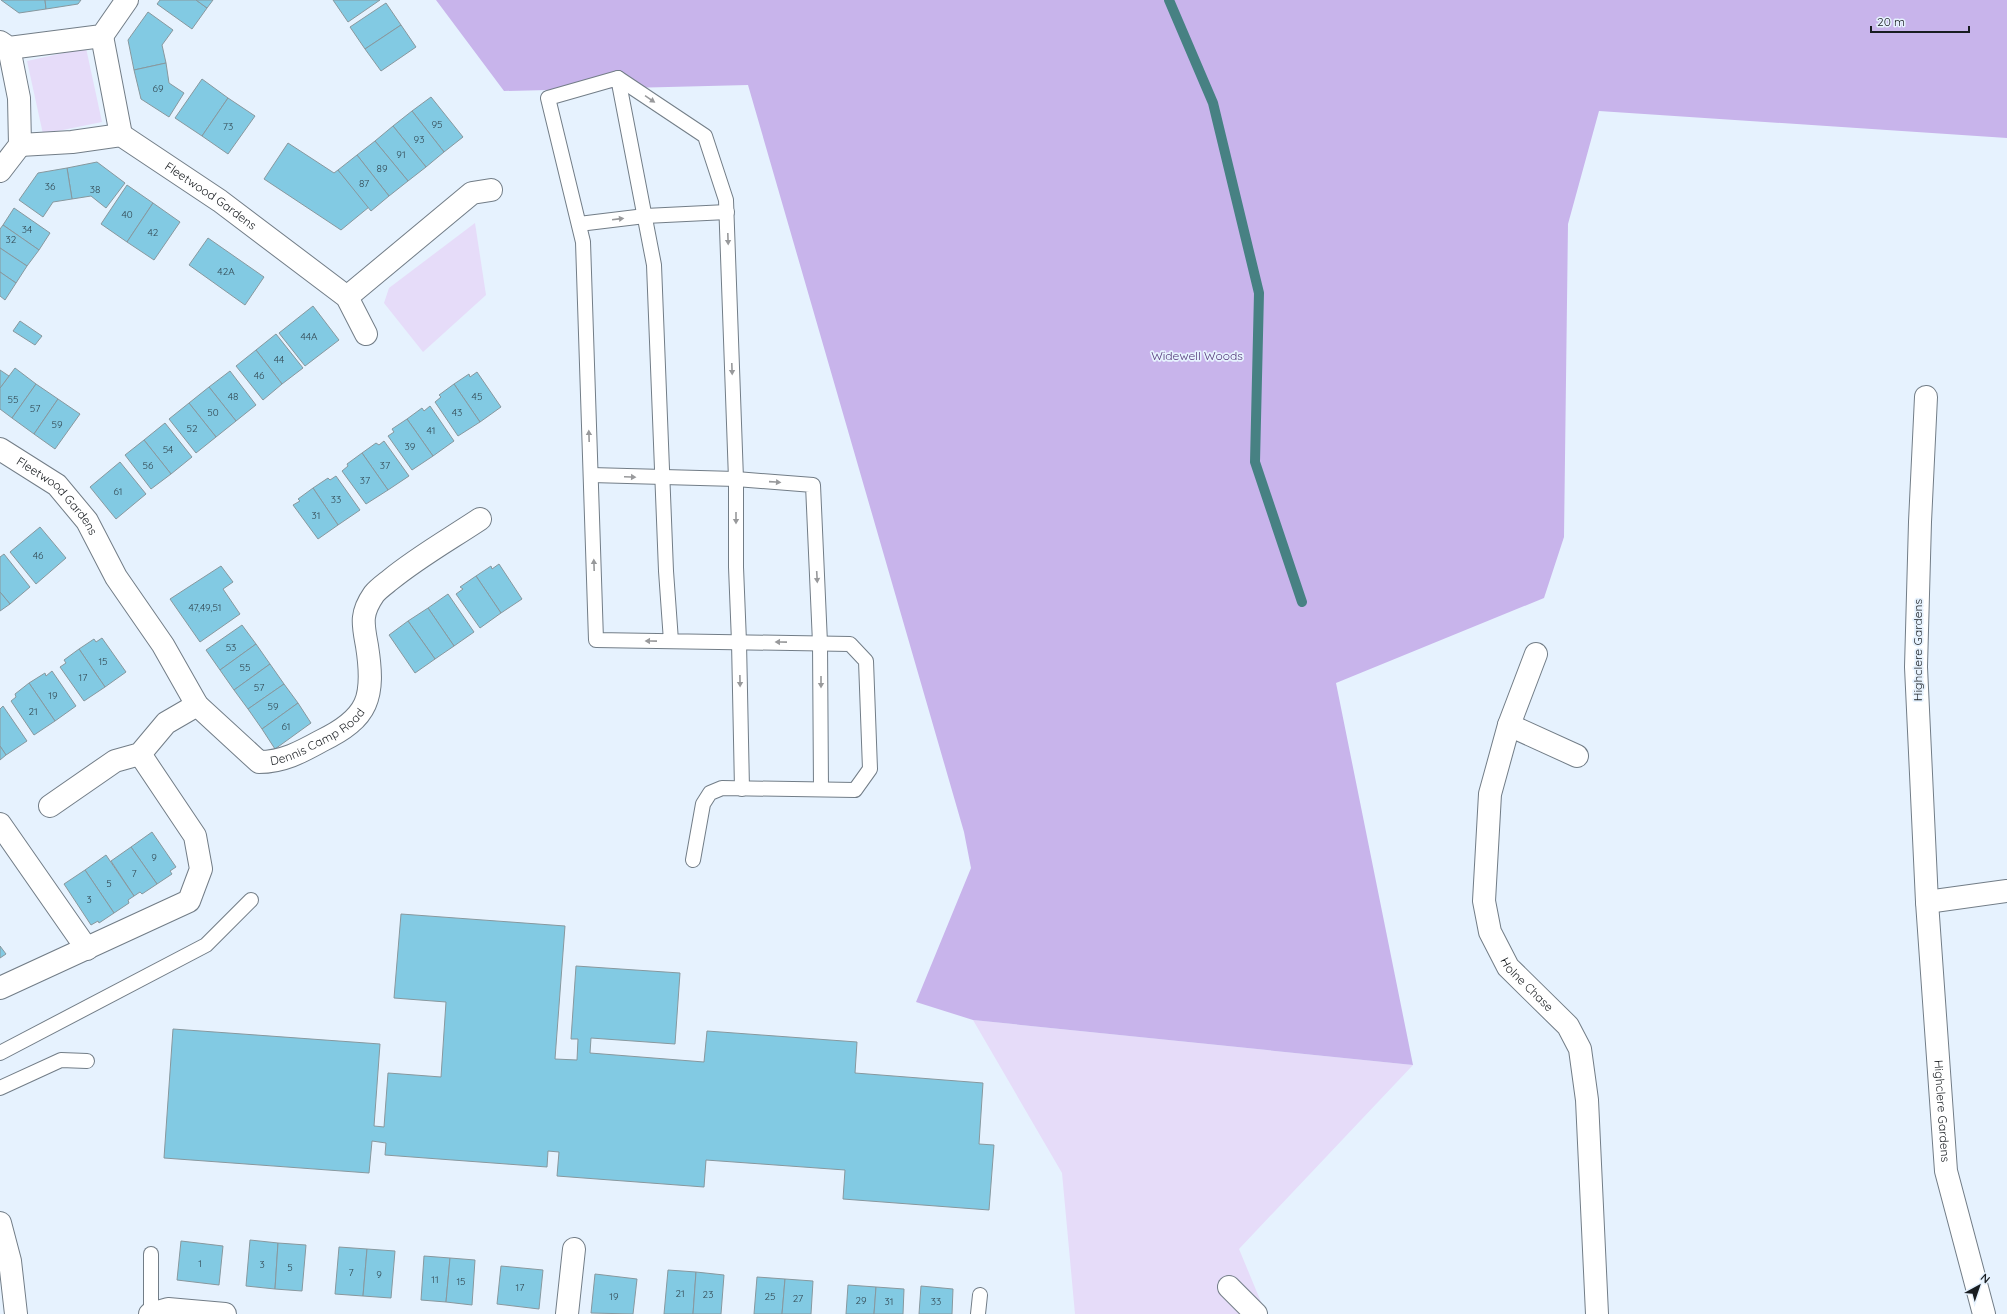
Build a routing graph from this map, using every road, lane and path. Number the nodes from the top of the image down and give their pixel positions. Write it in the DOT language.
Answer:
graph roads {
  1 [pos="127,0"];
  2 [pos="102,36"];
  3 [pos="4,45"];
  4 [pos="618,78"];
  5 [pos="121,135"];
  6 [pos="20,145"];
  7 [pos="0,171"];
  8 [pos="491,190"];
  9 [pos="727,212"];
  10 [pos="645,216"];
  11 [pos="579,224"];
  12 [pos="347,297"];
  13 [pos="366,334"];
  14 [pos="1926,397"];
  15 [pos="0,449"];
  16 [pos="591,475"];
  17 [pos="662,478"];
  18 [pos="736,479"];
  19 [pos="480,519"];
  20 [pos="105,552"];
  21 [pos="671,641"];
  22 [pos="740,642"];
  23 [pos="820,643"];
  24 [pos="1536,654"];
  25 [pos="197,705"];
  26 [pos="1509,725"];
  27 [pos="140,754"];
  28 [pos="1577,756"];
  29 [pos="742,789"];
  30 [pos="821,789"];
  31 [pos="50,806"];
  32 [pos="0,824"];
  33 [pos="693,860"];
  34 [pos="2007,891"];
  35 [pos="252,900"];
  36 [pos="1927,902"];
  37 [pos="87,949"];
  38 [pos="0,988"];
  39 [pos="0,1053"];
  40 [pos="87,1061"];
  41 [pos="0,1088"];
  42 [pos="0,1223"];
  43 [pos="574,1248"];
  44 [pos="152,1254"];
  45 [pos="1229,1287"];
  46 [pos="980,1295"];
  47 [pos="16,1314"];
  48 [pos="151,1314"];
  49 [pos="225,1314"];
  50 [pos="568,1314"];
  51 [pos="978,1314"];
  52 [pos="1256,1314"];
  53 [pos="1598,1314"];
  54 [pos="1984,1314"];
  1 -- 2 [label="street"];
  2 -- 3 [label="street"];
  2 -- 5 [label="street"];
  3 -- 6 [label="street"];
  4 -- 9 [label="lane, one-way"];
  4 -- 10 [label="lane"];
  4 -- 11 [label="lane"];
  5 -- 6 [label="street"];
  5 -- 12 [label="street, Fleetwood Gardens"];
  6 -- 7 [label="street"];
  8 -- 12 [label="street"];
  9 -- 10 [label="lane"];
  9 -- 18 [label="lane, one-way"];
  11 -- 10 [label="lane, one-way"];
  10 -- 17 [label="lane"];
  16 -- 11 [label="lane, one-way"];
  12 -- 13 [label="street, Fleetwood Gardens"];
  14 -- 36 [label="street, Highclere Gardens"];
  15 -- 20 [label="street, Fleetwood Gardens"];
  16 -- 17 [label="lane, one-way"];
  21 -- 16 [label="lane, one-way"];
  17 -- 18 [label="lane"];
  17 -- 21 [label="lane"];
  18 -- 22 [label="lane, one-way"];
  18 -- 23 [label="lane, one-way"];
  19 -- 25 [label="street, Dennis Camp Road"];
  20 -- 25 [label="street, Dennis Camp Road"];
  21 -- 22 [label="lane"];
  23 -- 22 [label="lane, one-way"];
  22 -- 29 [label="lane, one-way"];
  23 -- 30 [label="lane, one-way"];
  23 -- 30 [label="lane"];
  24 -- 26 [label="street, Holne Chase"];
  25 -- 27 [label="street"];
  26 -- 28 [label="street"];
  26 -- 53 [label="street, Holne Chase"];
  27 -- 31 [label="street"];
  27 -- 37 [label="street"];
  29 -- 30 [label="lane"];
  29 -- 33 [label="lane"];
  32 -- 37 [label="street"];
  34 -- 36 [label="street"];
  35 -- 39 [label="lane"];
  36 -- 54 [label="street, Highclere Gardens"];
  37 -- 38 [label="street"];
  40 -- 41 [label="lane"];
  42 -- 47 [label="street"];
  43 -- 50 [label="street"];
  44 -- 48 [label="lane"];
  45 -- 52 [label="street"];
  46 -- 51 [label="lane"];
  48 -- 49 [label="street"];
}
